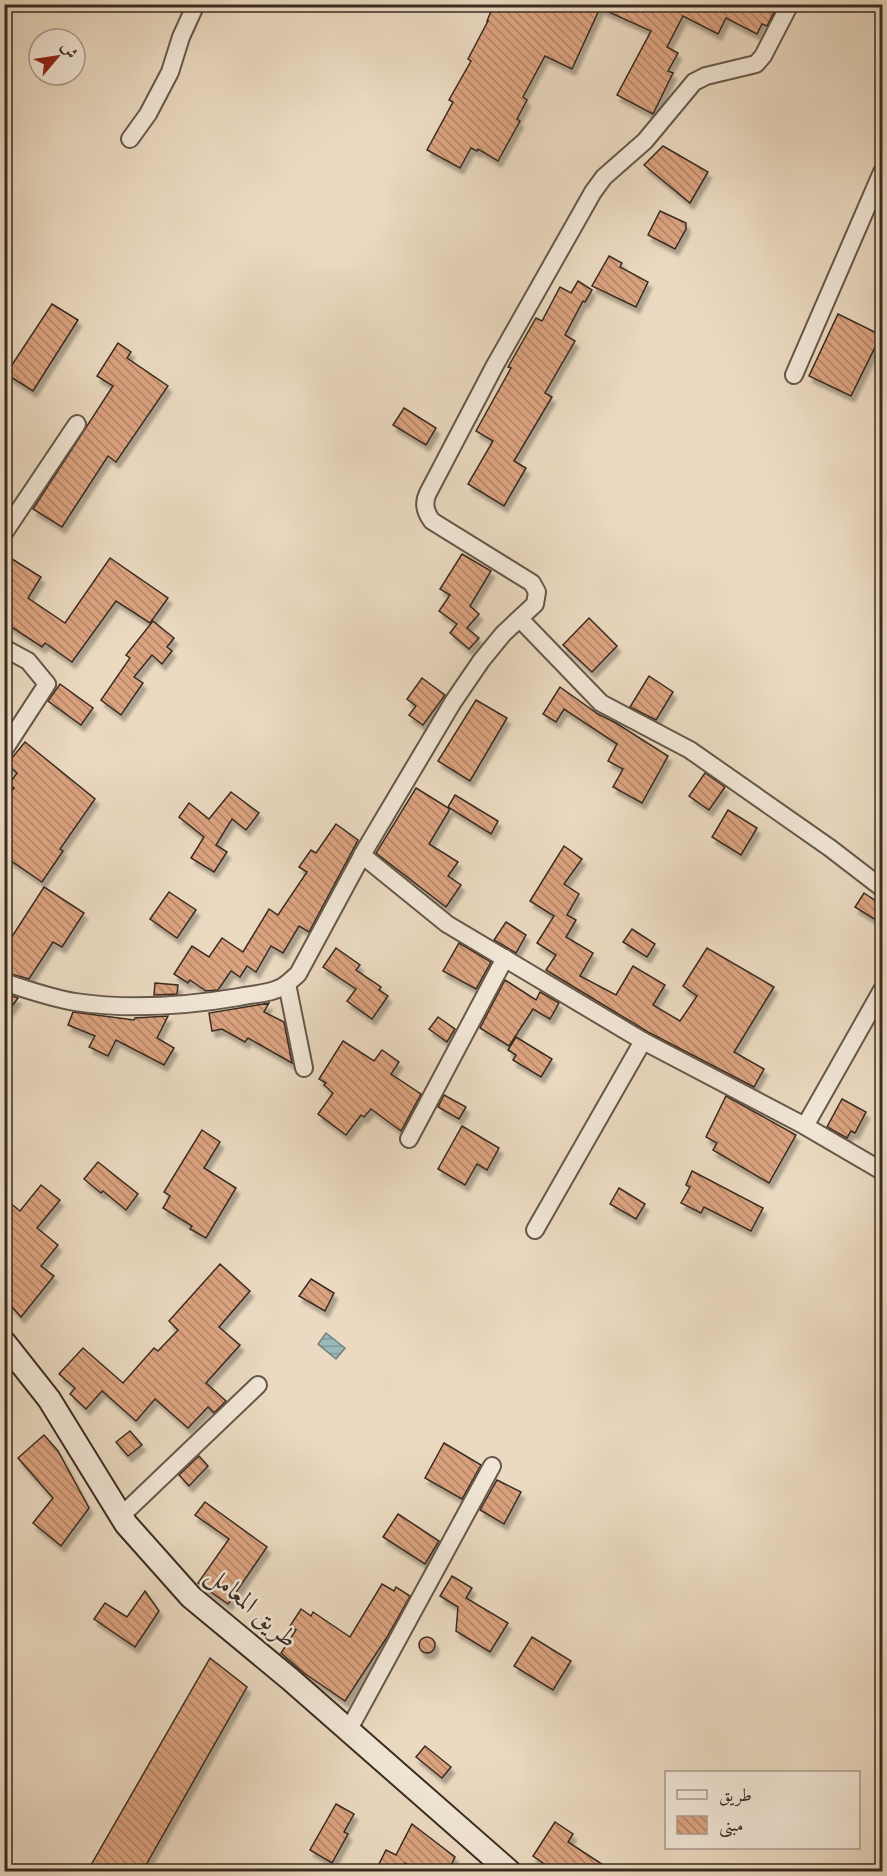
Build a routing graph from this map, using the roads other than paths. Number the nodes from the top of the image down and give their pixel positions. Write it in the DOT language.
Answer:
graph roads {
  1 [pos="196,4"];
  2 [pos="790,4"];
  3 [pos="130,139"];
  4 [pos="882,172"];
  5 [pos="794,375"];
  6 [pos="77,424"];
  7 [pos="4,533"];
  8 [pos="520,619"];
  9 [pos="4,648"];
  10 [pos="4,750"];
  11 [pos="362,855"];
  12 [pos="882,888"];
  13 [pos="505,958"];
  14 [pos="4,982"];
  15 [pos="287,984"];
  16 [pos="882,990"];
  17 [pos="644,1041"];
  18 [pos="304,1068"];
  19 [pos="805,1126"];
  20 [pos="409,1139"];
  21 [pos="882,1172"];
  22 [pos="535,1230"];
  23 [pos="4,1342"];
  24 [pos="258,1385"];
  25 [pos="492,1466"];
  26 [pos="122,1516"];
  27 [pos="348,1731"];
  28 [pos="510,1872"];
  1 -- 3 [label="street"];
  2 -- 8 [label="street"];
  4 -- 5 [label="street"];
  6 -- 7 [label="street"];
  8 -- 11 [label="street"];
  8 -- 12 [label="street"];
  9 -- 10 [label="street"];
  11 -- 13 [label="street"];
  11 -- 15 [label="street"];
  13 -- 17 [label="street"];
  13 -- 20 [label="street"];
  14 -- 15 [label="street"];
  15 -- 18 [label="street"];
  16 -- 19 [label="street"];
  17 -- 19 [label="street"];
  17 -- 22 [label="street"];
  19 -- 21 [label="street"];
  23 -- 26 [label="main road, طريق المعامل"];
  24 -- 26 [label="street"];
  25 -- 27 [label="street"];
  26 -- 27 [label="main road, طريق المعامل"];
  27 -- 28 [label="main road, طريق المعامل"];
}
